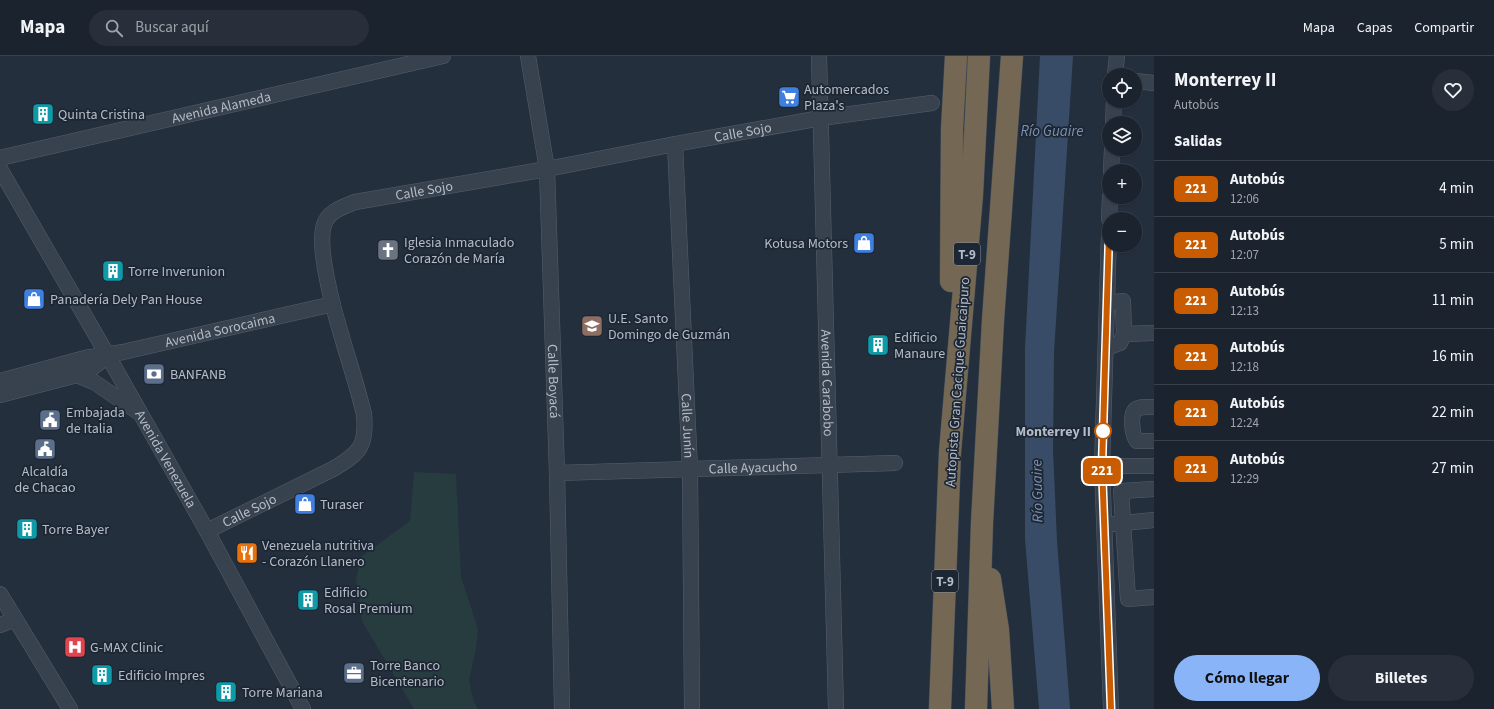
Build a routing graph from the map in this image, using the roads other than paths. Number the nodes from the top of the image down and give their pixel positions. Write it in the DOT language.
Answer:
graph roads {
  1 [pos="443,56"];
  2 [pos="528,56"];
  3 [pos="819,56"];
  4 [pos="956,56"];
  5 [pos="978,56"];
  6 [pos="1012,56"];
  7 [pos="1117,56"];
  8 [pos="1116,68"];
  9 [pos="1142,82"];
  10 [pos="1154,83"];
  11 [pos="932,103"];
  12 [pos="821,118"];
  13 [pos="675,144"];
  14 [pos="0,158"];
  15 [pos="0,169"];
  16 [pos="547,169"];
  17 [pos="1108,252"];
  18 [pos="1107,303"];
  19 [pos="333,304"];
  20 [pos="1154,333"];
  21 [pos="1124,334"];
  22 [pos="1106,348"];
  23 [pos="108,356"];
  24 [pos="78,376"];
  25 [pos="0,381"];
  26 [pos="0,395"];
  27 [pos="1154,407"];
  28 [pos="140,413"];
  29 [pos="1154,441"];
  30 [pos="950,452"];
  31 [pos="895,463"];
  32 [pos="828,464"];
  33 [pos="1102,466"];
  34 [pos="1154,466"];
  35 [pos="690,470"];
  36 [pos="557,473"];
  37 [pos="1154,489"];
  38 [pos="1154,520"];
  39 [pos="982,523"];
  40 [pos="1123,523"];
  41 [pos="1105,525"];
  42 [pos="207,532"];
  43 [pos="0,594"];
  44 [pos="1154,597"];
  45 [pos="15,619"];
  46 [pos="0,625"];
  47 [pos="1111,686"];
  48 [pos="70,709"];
  49 [pos="303,709"];
  50 [pos="562,709"];
  51 [pos="692,709"];
  52 [pos="836,709"];
  53 [pos="940,709"];
  54 [pos="976,709"];
  55 [pos="1003,709"];
  56 [pos="1104,709"];
  57 [pos="1112,709"];
  1 -- 14 [label="street, Avenida Alameda"];
  2 -- 16 [label="street, Calle Boyacá"];
  3 -- 12 [label="street, Avenida Carabobo"];
  4 -- 30 [label="highway"];
  5 -- 30 [label="highway, Autopista Gran Cacique Guaicaipuro / T-9"];
  6 -- 39 [label="highway, T-9"];
  7 -- 8 [label="street"];
  9 -- 10 [label="street"];
  11 -- 12 [label="street, Calle Sojo"];
  12 -- 13 [label="street, Calle Sojo"];
  12 -- 32 [label="street, Avenida Carabobo"];
  13 -- 16 [label="street, Calle Sojo"];
  13 -- 35 [label="street, Calle Junín"];
  15 -- 23 [label="street, Avenida Venezuela"];
  16 -- 19 [label="street, Calle Sojo"];
  16 -- 36 [label="street, Calle Boyacá"];
  17 -- 18 [label="street"];
  18 -- 21 [label="street"];
  18 -- 22 [label="street"];
  19 -- 23 [label="street, Avenida Sorocaima"];
  19 -- 42 [label="street, Calle Sojo"];
  20 -- 21 [label="street"];
  21 -- 22 [label="street"];
  22 -- 33 [label="street"];
  23 -- 24 [label="street, Avenida Sorocaima"];
  23 -- 25 [label="street, Avenida Sorocaima"];
  23 -- 28 [label="street, Avenida Venezuela"];
  24 -- 26 [label="street, Avenida Sorocaima"];
  24 -- 28 [label="street"];
  27 -- 29 [label="street"];
  28 -- 42 [label="street, Avenida Venezuela"];
  30 -- 53 [label="highway, Autopista Gran Cacique Guaicaipuro / T-9"];
  31 -- 32 [label="street, Calle Ayacucho"];
  32 -- 35 [label="street, Calle Ayacucho"];
  32 -- 52 [label="street, Avenida Carabobo"];
  33 -- 34 [label="street"];
  33 -- 41 [label="street"];
  35 -- 36 [label="street, Calle Ayacucho"];
  35 -- 51 [label="street, Calle Junín"];
  36 -- 50 [label="street, Calle Boyacá"];
  37 -- 40 [label="street"];
  38 -- 40 [label="street"];
  39 -- 54 [label="highway, T-9"];
  39 -- 55 [label="highway, T-9"];
  40 -- 41 [label="street"];
  40 -- 44 [label="street"];
  41 -- 47 [label="street"];
  42 -- 49 [label="street, Avenida Venezuela"];
  43 -- 45 [label="street"];
  45 -- 46 [label="street"];
  45 -- 48 [label="street"];
  47 -- 56 [label="street"];
  47 -- 57 [label="street"];
}
